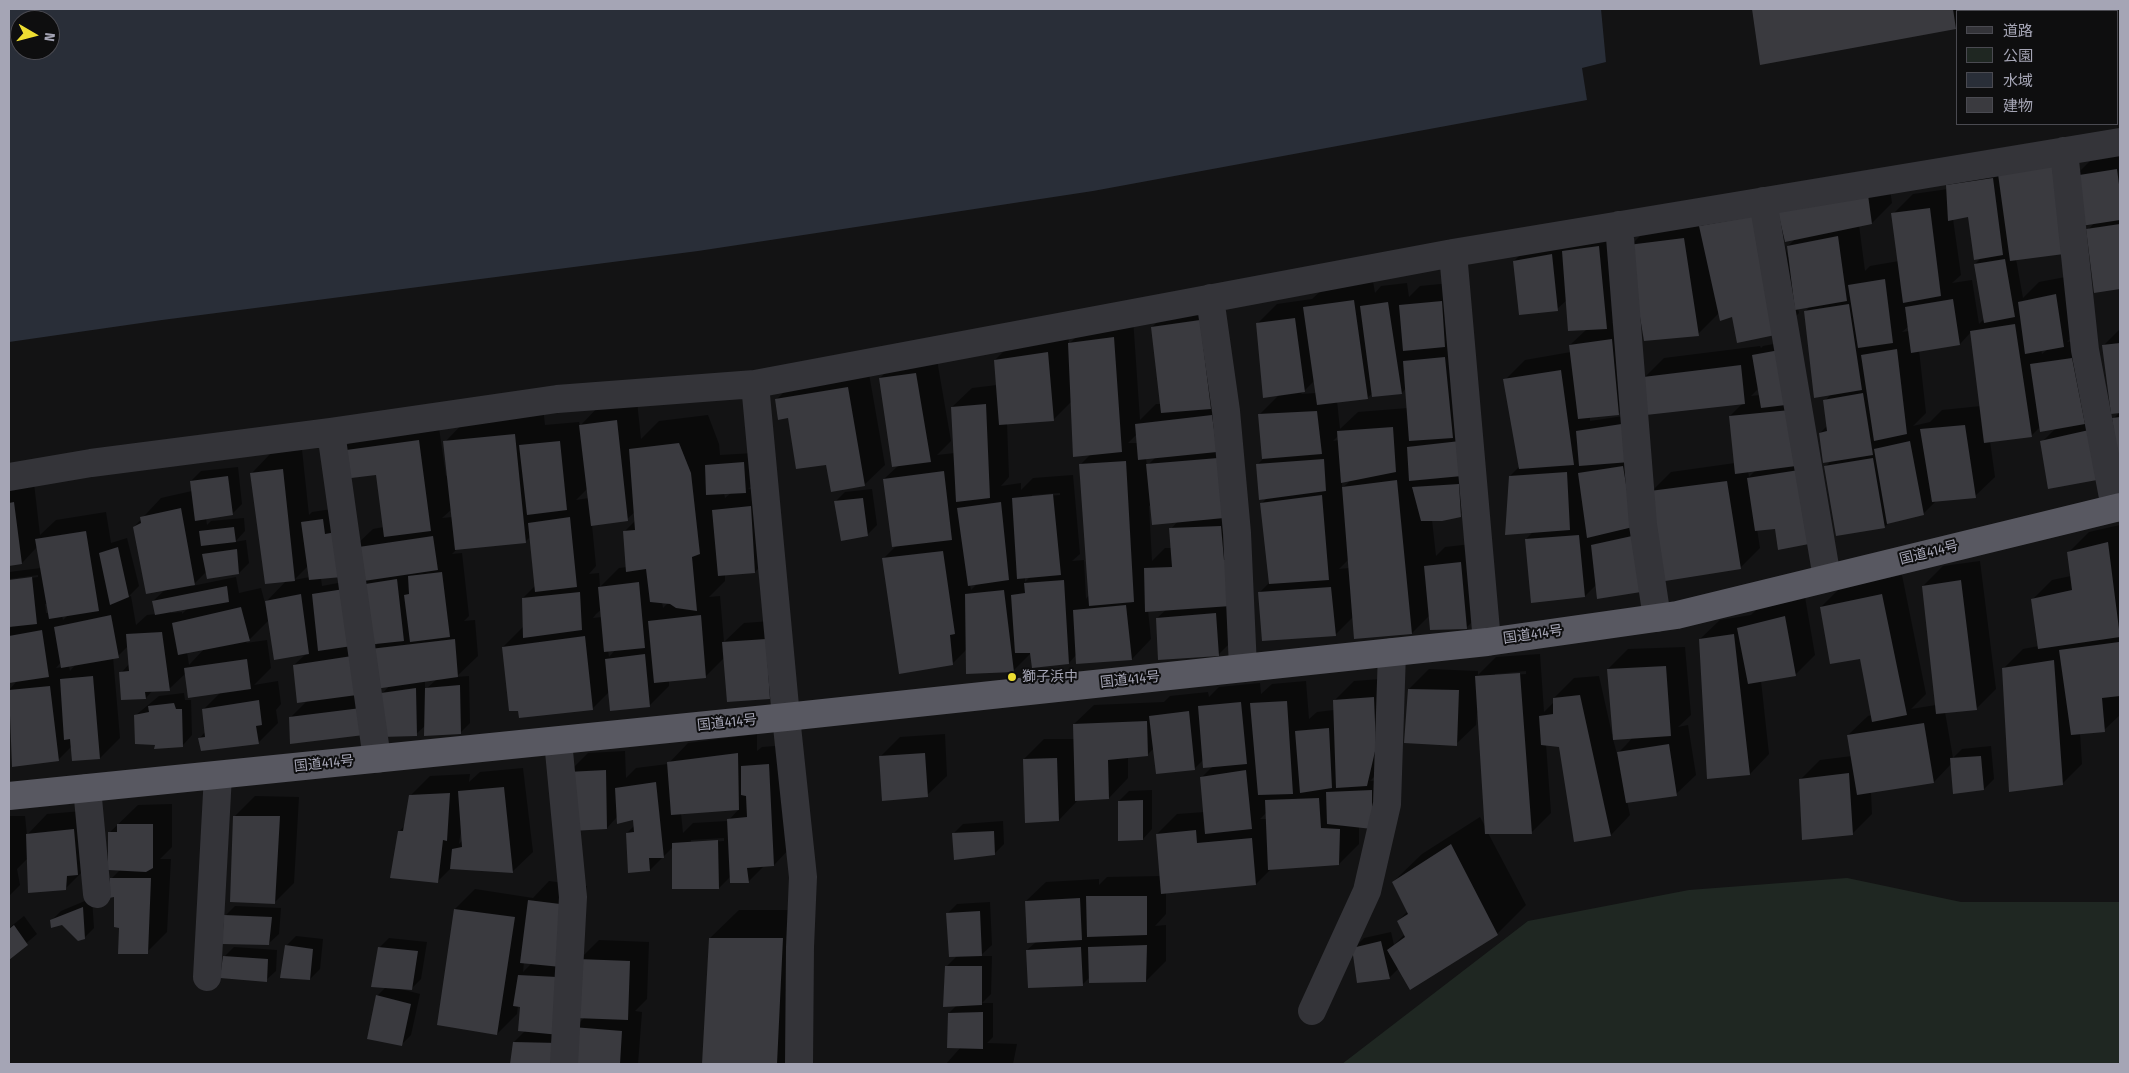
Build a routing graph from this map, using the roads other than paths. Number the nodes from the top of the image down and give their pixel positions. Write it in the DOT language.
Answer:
graph roads {
  1 [pos="2120,142"];
  2 [pos="2064,151"];
  3 [pos="1762,201"];
  4 [pos="1619,225"];
  5 [pos="1453,253"];
  6 [pos="1210,298"];
  7 [pos="754,384"];
  8 [pos="331,432"];
  9 [pos="9,477"];
  10 [pos="2118,507"];
  11 [pos="1827,578"];
  12 [pos="1657,618"];
  13 [pos="1487,642"];
  14 [pos="1392,652"];
  15 [pos="1244,668"];
  16 [pos="786,718"];
  17 [pos="558,741"];
  18 [pos="377,759"];
  19 [pos="218,775"];
  20 [pos="87,788"];
  21 [pos="9,796"];
  22 [pos="98,894"];
  23 [pos="207,977"];
  24 [pos="1312,1011"];
  25 [pos="564,1064"];
  26 [pos="799,1064"];
  1 -- 2 [label="street"];
  2 -- 3 [label="street"];
  2 -- 10 [label="street"];
  3 -- 4 [label="street"];
  3 -- 11 [label="street"];
  4 -- 5 [label="street"];
  4 -- 12 [label="street"];
  5 -- 6 [label="street"];
  5 -- 13 [label="street"];
  6 -- 7 [label="street"];
  6 -- 15 [label="street"];
  7 -- 8 [label="street"];
  7 -- 16 [label="street"];
  8 -- 9 [label="street"];
  8 -- 18 [label="street"];
  10 -- 11 [label="highway, 国道414号"];
  11 -- 12 [label="highway, 国道414号"];
  12 -- 13 [label="highway, 国道414号"];
  13 -- 14 [label="highway, 国道414号"];
  14 -- 15 [label="highway, 国道414号"];
  14 -- 24 [label="street"];
  15 -- 16 [label="highway, 国道414号"];
  16 -- 17 [label="highway, 国道414号"];
  16 -- 26 [label="street"];
  17 -- 18 [label="highway, 国道414号"];
  17 -- 25 [label="street"];
  18 -- 19 [label="highway, 国道414号"];
  19 -- 20 [label="highway, 国道414号"];
  19 -- 23 [label="street"];
  20 -- 21 [label="highway, 国道414号"];
  20 -- 22 [label="street"];
}
